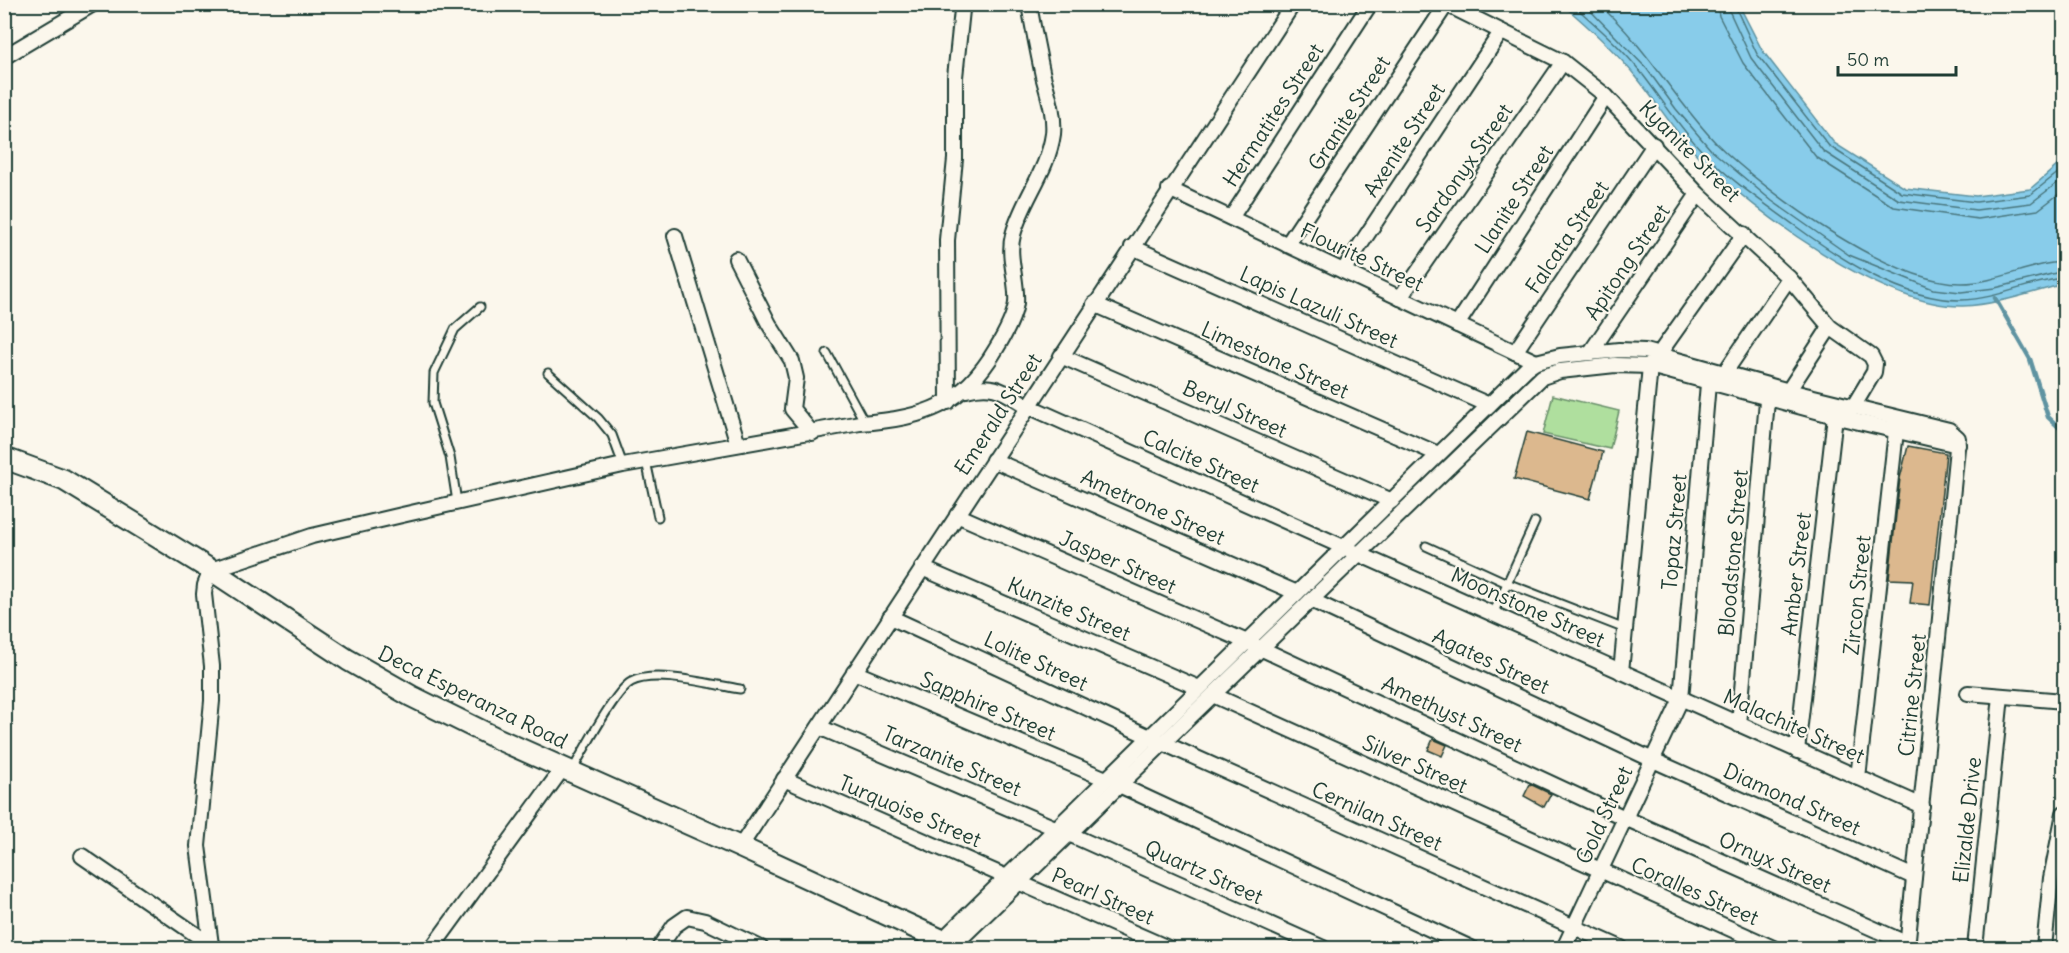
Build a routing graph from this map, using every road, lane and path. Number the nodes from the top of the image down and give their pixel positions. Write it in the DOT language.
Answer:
graph roads {
  1 [pos="93,4"];
  2 [pos="1029,4"];
  3 [pos="1293,4"];
  4 [pos="1370,4"];
  5 [pos="1446,4"];
  6 [pos="962,10"];
  7 [pos="1501,32"];
  8 [pos="4,57"];
  9 [pos="1563,62"];
  10 [pos="1606,96"];
  11 [pos="1654,145"];
  12 [pos="1169,189"];
  13 [pos="1698,194"];
  14 [pos="1231,218"];
  15 [pos="1744,234"];
  16 [pos="675,236"];
  17 [pos="1287,245"];
  18 [pos="1132,247"];
  19 [pos="736,259"];
  20 [pos="1343,271"];
  21 [pos="1790,278"];
  22 [pos="1400,298"];
  23 [pos="1095,304"];
  24 [pos="480,307"];
  25 [pos="1457,325"];
  26 [pos="1830,327"];
  27 [pos="1515,352"];
  28 [pos="1590,352"];
  29 [pos="827,353"];
  30 [pos="1659,354"];
  31 [pos="1061,356"];
  32 [pos="1536,362"];
  33 [pos="1650,366"];
  34 [pos="548,373"];
  35 [pos="1715,376"];
  36 [pos="966,390"];
  37 [pos="1768,391"];
  38 [pos="1785,396"];
  39 [pos="948,402"];
  40 [pos="1489,405"];
  41 [pos="1028,406"];
  42 [pos="1843,411"];
  43 [pos="865,423"];
  44 [pos="1897,424"];
  45 [pos="812,432"];
  46 [pos="738,444"];
  47 [pos="1438,454"];
  48 [pos="4,458"];
  49 [pos="993,460"];
  50 [pos="646,461"];
  51 [pos="623,465"];
  52 [pos="1392,501"];
  53 [pos="457,502"];
  54 [pos="957,515"];
  55 [pos="658,517"];
  56 [pos="1535,522"];
  57 [pos="1426,546"];
  58 [pos="1343,548"];
  59 [pos="1358,554"];
  60 [pos="922,568"];
  61 [pos="211,570"];
  62 [pos="1508,583"];
  63 [pos="1297,593"];
  64 [pos="1311,600"];
  65 [pos="1493,614"];
  66 [pos="890,617"];
  67 [pos="1625,629"];
  68 [pos="1247,642"];
  69 [pos="1261,648"];
  70 [pos="854,672"];
  71 [pos="1621,672"];
  72 [pos="1199,688"];
  73 [pos="740,689"];
  74 [pos="1968,693"];
  75 [pos="1213,695"];
  76 [pos="2001,696"];
  77 [pos="1682,699"];
  78 [pos="2064,701"];
  79 [pos="1739,725"];
  80 [pos="819,727"];
  81 [pos="1150,737"];
  82 [pos="1163,743"];
  83 [pos="1797,751"];
  84 [pos="1653,760"];
  85 [pos="567,770"];
  86 [pos="1858,778"];
  87 [pos="1106,779"];
  88 [pos="784,780"];
  89 [pos="1119,785"];
  90 [pos="1922,807"];
  91 [pos="2064,813"];
  92 [pos="1625,818"];
  93 [pos="1062,831"];
  94 [pos="740,847"];
  95 [pos="82,856"];
  96 [pos="1600,872"];
  97 [pos="1914,877"];
  98 [pos="1013,879"];
  99 [pos="1574,928"];
  100 [pos="946,946"];
  101 [pos="1908,946"];
  102 [pos="214,947"];
  103 [pos="432,948"];
  104 [pos="659,948"];
  105 [pos="761,948"];
  106 [pos="1168,948"];
  107 [pos="1323,948"];
  108 [pos="1471,948"];
  109 [pos="1564,948"];
  110 [pos="1621,948"];
  111 [pos="1773,948"];
  112 [pos="1975,948"];
  113 [pos="2044,948"];
  1 -- 8 [label="street"];
  2 -- 36 [label="street"];
  3 -- 12 [label="street, Emerald Street"];
  4 -- 14 [label="street, Hermatites Street"];
  5 -- 7 [label="street, Kyanite Street"];
  5 -- 17 [label="street, Granite Street"];
  6 -- 39 [label="street"];
  7 -- 9 [label="street, Kyanite Street"];
  7 -- 20 [label="street, Axenite Street"];
  9 -- 10 [label="street, Kyanite Street"];
  9 -- 22 [label="street, Sardonyx Street"];
  10 -- 11 [label="street, Kyanite Street"];
  10 -- 25 [label="street, Llanite Street"];
  11 -- 13 [label="street, Kyanite Street"];
  11 -- 27 [label="street, Falcata Street"];
  12 -- 14 [label="street, Flourite Street"];
  12 -- 18 [label="street, Emerald Street"];
  13 -- 15 [label="street, Kyanite Street"];
  13 -- 28 [label="street, Apitong Street"];
  14 -- 17 [label="street, Flourite Street"];
  15 -- 21 [label="street, Kyanite Street"];
  15 -- 30 [label="street"];
  16 -- 46 [label="street"];
  17 -- 20 [label="street, Flourite Street"];
  18 -- 23 [label="street, Emerald Street"];
  18 -- 40 [label="street, Lapis Lazuli Street"];
  19 -- 45 [label="street"];
  20 -- 22 [label="street, Flourite Street"];
  21 -- 26 [label="street, Kyanite Street"];
  21 -- 35 [label="street"];
  22 -- 25 [label="street, Flourite Street"];
  23 -- 31 [label="street, Emerald Street"];
  23 -- 47 [label="street, Limestone Street"];
  24 -- 53 [label="lane"];
  25 -- 27 [label="street, Flourite Street"];
  26 -- 38 [label="street"];
  26 -- 42 [label="street, Kyanite Street"];
  27 -- 32 [label="street, Flourite Street"];
  28 -- 30 [label="street"];
  28 -- 32 [label="street"];
  29 -- 43 [label="lane"];
  30 -- 35 [label="street"];
  31 -- 41 [label="street, Emerald Street"];
  31 -- 52 [label="street, Beryl Street"];
  32 -- 40 [label="street"];
  33 -- 35 [label="street"];
  33 -- 59 [label="street"];
  33 -- 67 [label="street"];
  34 -- 51 [label="lane"];
  35 -- 37 [label="street"];
  35 -- 77 [label="street, Topaz Street"];
  36 -- 39 [label="street"];
  36 -- 41 [label="street, Calcite Street"];
  37 -- 38 [label="street"];
  37 -- 79 [label="street, Bloodstone Street"];
  38 -- 42 [label="street"];
  39 -- 43 [label="street"];
  40 -- 47 [label="street"];
  41 -- 49 [label="street, Emerald Street"];
  41 -- 58 [label="street, Calcite Street"];
  42 -- 44 [label="street"];
  42 -- 83 [label="street, Amber Street"];
  43 -- 45 [label="street"];
  44 -- 86 [label="street, Zircon Street"];
  44 -- 90 [label="street, Citrine Street"];
  45 -- 46 [label="street"];
  46 -- 50 [label="street"];
  47 -- 52 [label="street"];
  48 -- 61 [label="street, Deca Esperanza Road"];
  49 -- 54 [label="street, Emerald Street"];
  49 -- 63 [label="street, Ametrone Street"];
  50 -- 51 [label="street"];
  50 -- 55 [label="lane"];
  51 -- 53 [label="street"];
  52 -- 58 [label="street"];
  53 -- 61 [label="street"];
  54 -- 60 [label="street, Emerald Street"];
  54 -- 68 [label="street, Jasper Street"];
  56 -- 62 [label="lane"];
  57 -- 62 [label="lane"];
  58 -- 59 [label="street, Calcite Street"];
  58 -- 63 [label="street"];
  59 -- 64 [label="street"];
  59 -- 65 [label="street, Moonstone Street"];
  60 -- 66 [label="street, Emerald Street"];
  60 -- 72 [label="street, Kunzite Street"];
  61 -- 85 [label="street, Deca Esperanza Road"];
  61 -- 102 [label="street"];
  62 -- 65 [label="lane"];
  62 -- 67 [label="lane"];
  63 -- 68 [label="street"];
  64 -- 69 [label="street"];
  64 -- 84 [label="street, Agates Street"];
  65 -- 71 [label="street, Moonstone Street"];
  66 -- 70 [label="street, Emerald Street"];
  66 -- 81 [label="street, Lolite Street"];
  67 -- 71 [label="street"];
  68 -- 69 [label="street, Jasper Street"];
  68 -- 72 [label="street"];
  69 -- 75 [label="street"];
  69 -- 92 [label="street, Amethyst Street"];
  70 -- 80 [label="street, Emerald Street"];
  70 -- 87 [label="street, Sapphire Street"];
  71 -- 77 [label="street, Moonstone Street"];
  72 -- 81 [label="street"];
  73 -- 85 [label="lane"];
  74 -- 76 [label="street"];
  75 -- 82 [label="street"];
  75 -- 96 [label="street, Silver Street"];
  76 -- 78 [label="street"];
  76 -- 112 [label="street, Elizalde Drive"];
  77 -- 79 [label="street, Malachite Street"];
  77 -- 84 [label="street, Gold Street"];
  79 -- 83 [label="street, Malachite Street"];
  80 -- 88 [label="street, Emerald Street"];
  80 -- 93 [label="street, Tarzanite Street"];
  81 -- 82 [label="street, Lolite Street"];
  81 -- 87 [label="street"];
  82 -- 89 [label="street"];
  82 -- 99 [label="street, Cernilan Street"];
  83 -- 86 [label="street, Malachite Street"];
  84 -- 92 [label="street, Gold Street"];
  84 -- 97 [label="street, Diamond Street"];
  85 -- 94 [label="street, Deca Esperanza Road"];
  85 -- 103 [label="street"];
  86 -- 90 [label="street, Malachite Street"];
  87 -- 93 [label="street"];
  88 -- 94 [label="street, Emerald Street"];
  88 -- 98 [label="street, Turquoise Street"];
  89 -- 93 [label="street"];
  89 -- 108 [label="street"];
  90 -- 97 [label="street, Citrine Street"];
  91 -- 113 [label="street"];
  92 -- 96 [label="street, Gold Street"];
  92 -- 101 [label="street, Ornyx Street"];
  93 -- 98 [label="street"];
  93 -- 107 [label="street, Quartz Street"];
  94 -- 100 [label="street, Deca Esperanza Road"];
  95 -- 102 [label="street"];
  96 -- 99 [label="street, Gold Street"];
  96 -- 111 [label="street, Coralles Street"];
  97 -- 101 [label="street, Citrine Street"];
  98 -- 100 [label="street"];
  98 -- 106 [label="street, Pearl Street"];
  99 -- 109 [label="street, Gold Street"];
  99 -- 110 [label="street, Cernilan Street"];
  104 -- 105 [label="street"];
}
